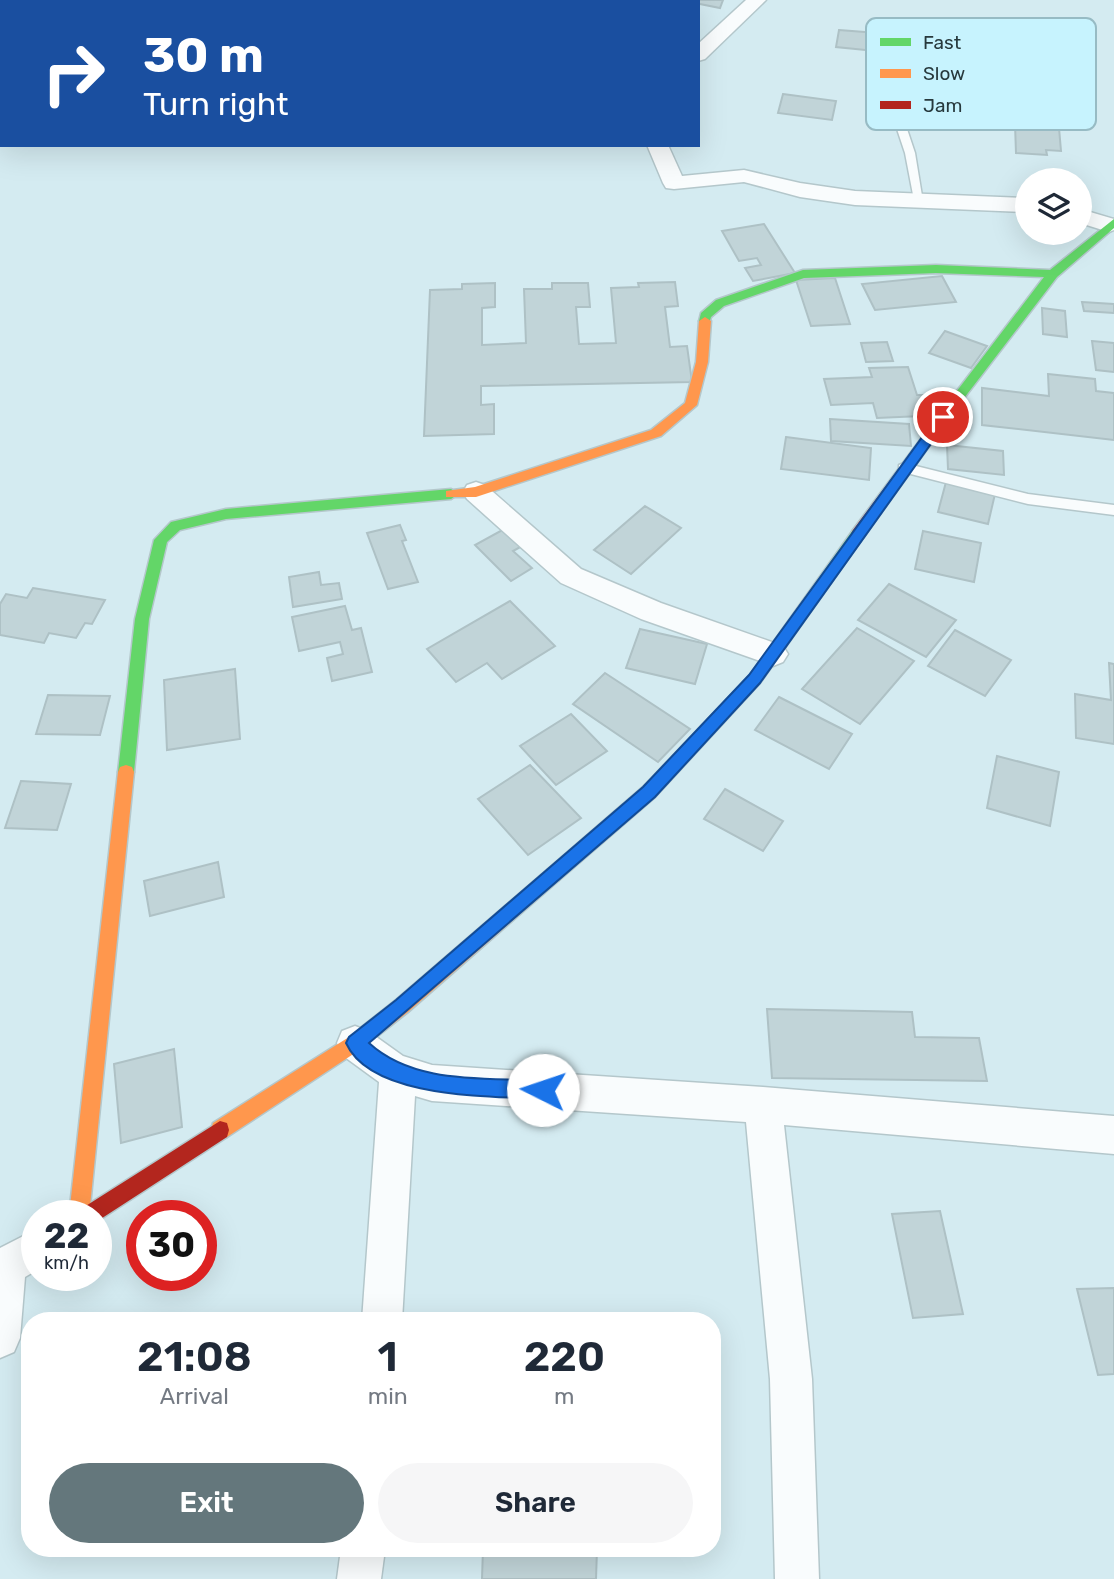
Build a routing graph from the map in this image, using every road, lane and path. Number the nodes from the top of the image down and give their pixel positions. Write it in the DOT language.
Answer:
graph roads {
  1 [pos="757,0"];
  2 [pos="700,53"];
  3 [pos="903,130"];
  4 [pos="658,147"];
  5 [pos="919,200"];
  6 [pos="1015,204"];
  7 [pos="1092,219"];
  8 [pos="1112,223"];
  9 [pos="1054,274"];
  10 [pos="904,468"];
  11 [pos="476,492"];
  12 [pos="1114,510"];
  13 [pos="773,654"];
  14 [pos="355,1043"];
  15 [pos="398,1074"];
  16 [pos="763,1105"];
  17 [pos="1114,1135"];
  18 [pos="81,1200"];
  19 [pos="112,1200"];
  20 [pos="14,1261"];
  21 [pos="383,1312"];
  22 [pos="0,1338"];
  23 [pos="362,1557"];
  24 [pos="359,1579"];
  25 [pos="797,1579"];
  1 -- 2 [label="street"];
  3 -- 5 [label="lane"];
  4 -- 5 [label="street"];
  5 -- 6 [label="street"];
  7 -- 8 [label="street"];
  8 -- 9 [label="street"];
  9 -- 10 [label="street"];
  9 -- 11 [label="street"];
  10 -- 12 [label="lane"];
  10 -- 13 [label="street"];
  11 -- 13 [label="street"];
  11 -- 18 [label="street"];
  13 -- 14 [label="street"];
  14 -- 15 [label="street"];
  14 -- 19 [label="street"];
  15 -- 16 [label="street"];
  15 -- 21 [label="street"];
  16 -- 17 [label="street"];
  16 -- 25 [label="street"];
  20 -- 22 [label="street"];
  23 -- 24 [label="street"];
}
